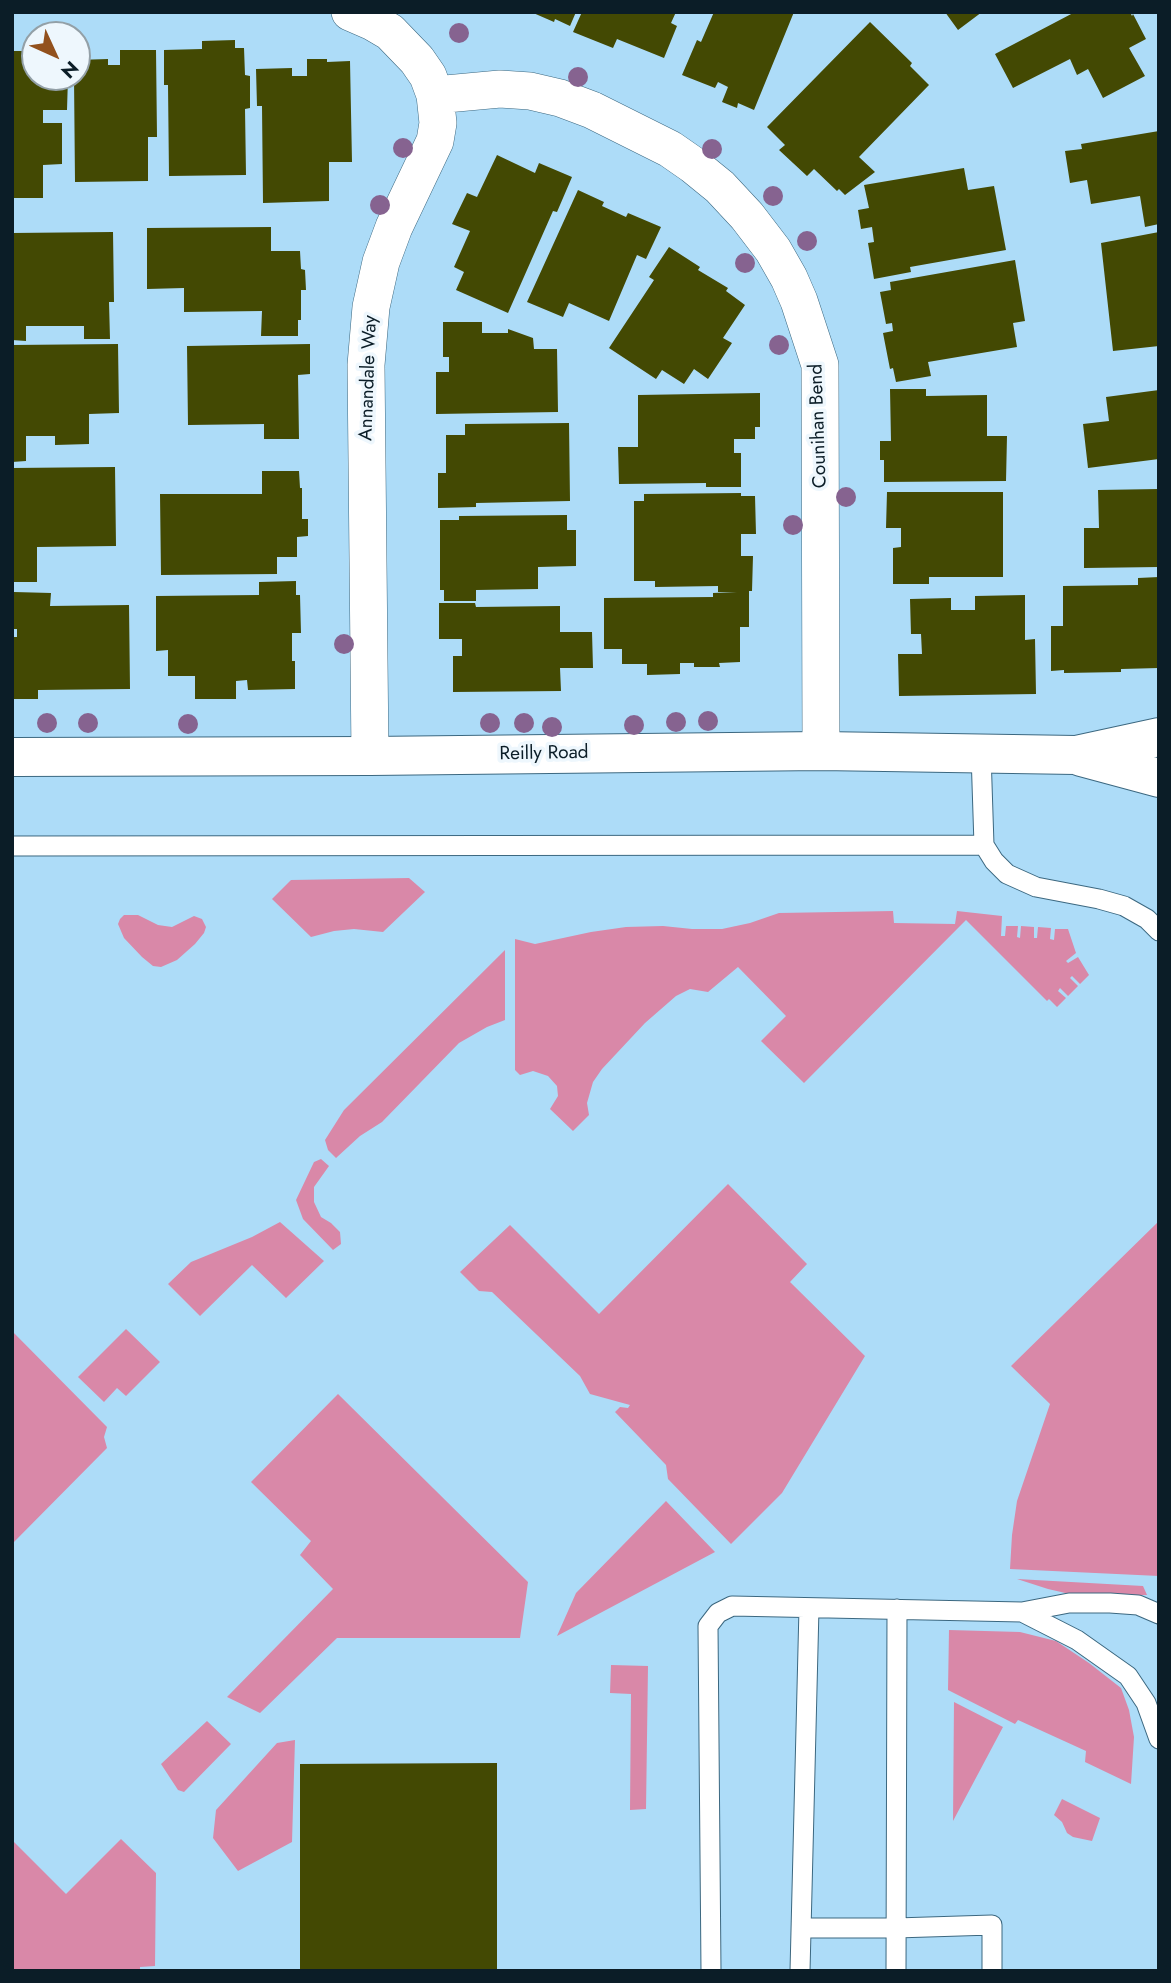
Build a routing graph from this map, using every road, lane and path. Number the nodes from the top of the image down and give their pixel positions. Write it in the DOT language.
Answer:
graph roads {
  1 [pos="350,12"];
  2 [pos="435,95"];
  3 [pos="1159,737"];
  4 [pos="821,751"];
  5 [pos="981,753"];
  6 [pos="1076,755"];
  7 [pos="370,756"];
  8 [pos="12,757"];
  9 [pos="1159,778"];
  10 [pos="984,845"];
  11 [pos="12,846"];
  12 [pos="1159,931"];
  13 [pos="809,1608"];
  14 [pos="897,1609"];
  15 [pos="1022,1612"];
  16 [pos="1159,1614"];
  17 [pos="1159,1739"];
  18 [pos="801,1928"];
  19 [pos="896,1928"];
  20 [pos="711,1971"];
  21 [pos="800,1971"];
  22 [pos="896,1971"];
  23 [pos="992,1971"];
  1 -- 2 [label="street, Annandale Way"];
  2 -- 4 [label="street, Counihan Bend"];
  2 -- 7 [label="street, Annandale Way"];
  3 -- 6 [label="street, Reilly Road"];
  4 -- 5 [label="street, Reilly Road"];
  4 -- 7 [label="street, Reilly Road"];
  5 -- 6 [label="street, Reilly Road"];
  5 -- 10 [label="lane"];
  6 -- 9 [label="street, Reilly Road"];
  7 -- 8 [label="street, Reilly Road"];
  10 -- 11 [label="lane"];
  10 -- 12 [label="lane"];
  13 -- 14 [label="lane"];
  13 -- 18 [label="lane"];
  13 -- 20 [label="lane"];
  14 -- 15 [label="lane"];
  14 -- 19 [label="lane"];
  15 -- 16 [label="lane"];
  15 -- 17 [label="lane"];
  18 -- 19 [label="lane"];
  18 -- 21 [label="lane"];
  19 -- 22 [label="lane"];
  19 -- 23 [label="lane"];
}
